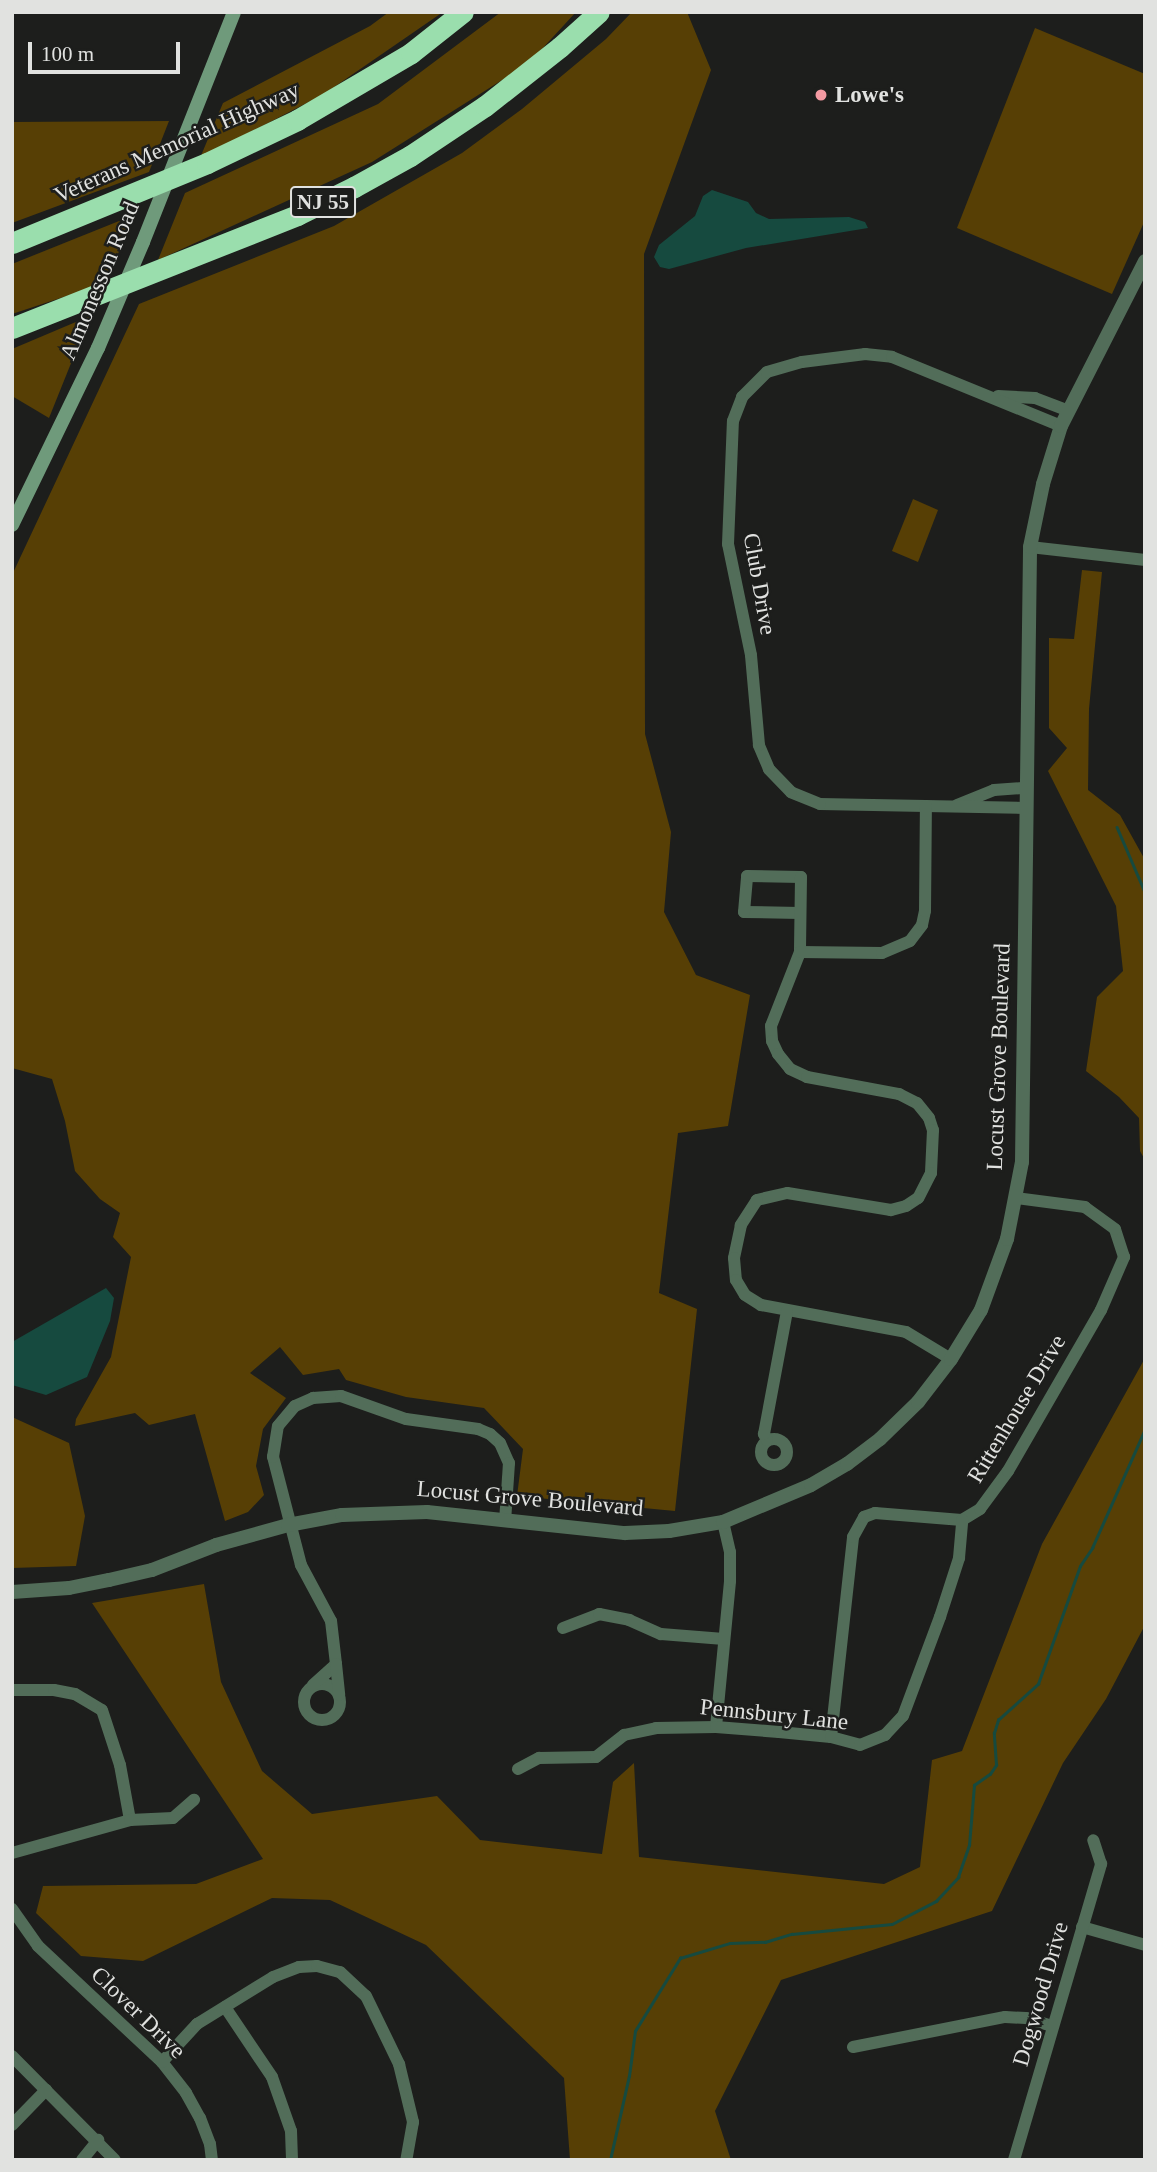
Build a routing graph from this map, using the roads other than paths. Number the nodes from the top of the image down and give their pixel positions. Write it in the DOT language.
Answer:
graph roads {
  1 [pos="234,12"];
  2 [pos="463,12"];
  3 [pos="599,12"];
  4 [pos="12,243"];
  5 [pos="1145,261"];
  6 [pos="12,328"];
  7 [pos="987,395"];
  8 [pos="1069,411"];
  9 [pos="1061,426"];
  10 [pos="12,525"];
  11 [pos="1030,547"];
  12 [pos="1145,560"];
  13 [pos="1026,788"];
  14 [pos="926,806"];
  15 [pos="957,806"];
  16 [pos="1026,808"];
  17 [pos="800,913"];
  18 [pos="800,952"];
  19 [pos="1016,1198"];
  20 [pos="787,1311"];
  21 [pos="951,1359"];
  22 [pos="767,1440"];
  23 [pos="962,1520"];
  24 [pos="505,1521"];
  25 [pos="723,1522"];
  26 [pos="288,1525"];
  27 [pos="12,1592"];
  28 [pos="563,1628"];
  29 [pos="724,1639"];
  30 [pos="336,1664"];
  31 [pos="313,1685"];
  32 [pos="12,1690"];
  33 [pos="339,1696"];
  34 [pos="716,1727"];
  35 [pos="831,1737"];
  36 [pos="518,1769"];
  37 [pos="194,1800"];
  38 [pos="130,1820"];
  39 [pos="1093,1840"];
  40 [pos="12,1853"];
  41 [pos="12,1909"];
  42 [pos="1082,1927"];
  43 [pos="1145,1945"];
  44 [pos="225,2007"];
  45 [pos="1053,2026"];
  46 [pos="853,2047"];
  47 [pos="12,2056"];
  48 [pos="162,2062"];
  49 [pos="46,2090"];
  50 [pos="12,2125"];
  51 [pos="98,2140"];
  52 [pos="82,2160"];
  53 [pos="115,2160"];
  54 [pos="212,2160"];
  55 [pos="292,2160"];
  56 [pos="406,2160"];
  57 [pos="1014,2160"];
  1 -- 10 [label="main road, Almonesson Road"];
  2 -- 4 [label="highway, Veterans Memorial Highway"];
  3 -- 6 [label="highway, NJ 55"];
  5 -- 8 [label="street, Locust Grove Boulevard"];
  7 -- 8 [label="street"];
  7 -- 9 [label="street, Club Drive"];
  7 -- 14 [label="street, Club Drive"];
  8 -- 9 [label="street, Locust Grove Boulevard"];
  9 -- 11 [label="street, Locust Grove Boulevard"];
  11 -- 12 [label="street"];
  11 -- 13 [label="street, Locust Grove Boulevard"];
  13 -- 15 [label="street"];
  13 -- 16 [label="street, Locust Grove Boulevard"];
  14 -- 15 [label="street, Club Drive"];
  14 -- 18 [label="street"];
  15 -- 16 [label="street, Club Drive"];
  16 -- 19 [label="street, Locust Grove Boulevard"];
  17 -- 17 [label="street"];
  17 -- 18 [label="street"];
  18 -- 20 [label="street"];
  19 -- 21 [label="street, Locust Grove Boulevard"];
  19 -- 23 [label="street, Rittenhouse Drive"];
  20 -- 21 [label="street"];
  20 -- 22 [label="street"];
  21 -- 25 [label="street, Locust Grove Boulevard"];
  23 -- 35 [label="street, Pennsbury Lane"];
  23 -- 35 [label="street"];
  24 -- 25 [label="street, Locust Grove Boulevard"];
  24 -- 26 [label="street, Locust Grove Boulevard"];
  24 -- 26 [label="street"];
  25 -- 29 [label="street"];
  26 -- 27 [label="street, Locust Grove Boulevard"];
  26 -- 30 [label="street"];
  28 -- 29 [label="street"];
  29 -- 34 [label="street"];
  30 -- 31 [label="street"];
  30 -- 33 [label="street"];
  31 -- 33 [label="street"];
  31 -- 33 [label="street"];
  32 -- 38 [label="street"];
  34 -- 35 [label="street, Pennsbury Lane"];
  34 -- 36 [label="street, Pennsbury Lane"];
  37 -- 38 [label="street"];
  38 -- 40 [label="street"];
  39 -- 42 [label="street, Dogwood Drive"];
  41 -- 48 [label="street, Clover Drive"];
  42 -- 43 [label="street"];
  42 -- 45 [label="street, Dogwood Drive"];
  44 -- 48 [label="street"];
  44 -- 55 [label="street"];
  44 -- 56 [label="street"];
  45 -- 46 [label="street"];
  45 -- 57 [label="street, Dogwood Drive"];
  47 -- 49 [label="street"];
  48 -- 54 [label="street, Clover Drive"];
  49 -- 50 [label="street"];
  49 -- 51 [label="street"];
  51 -- 52 [label="street"];
  51 -- 53 [label="street"];
}
